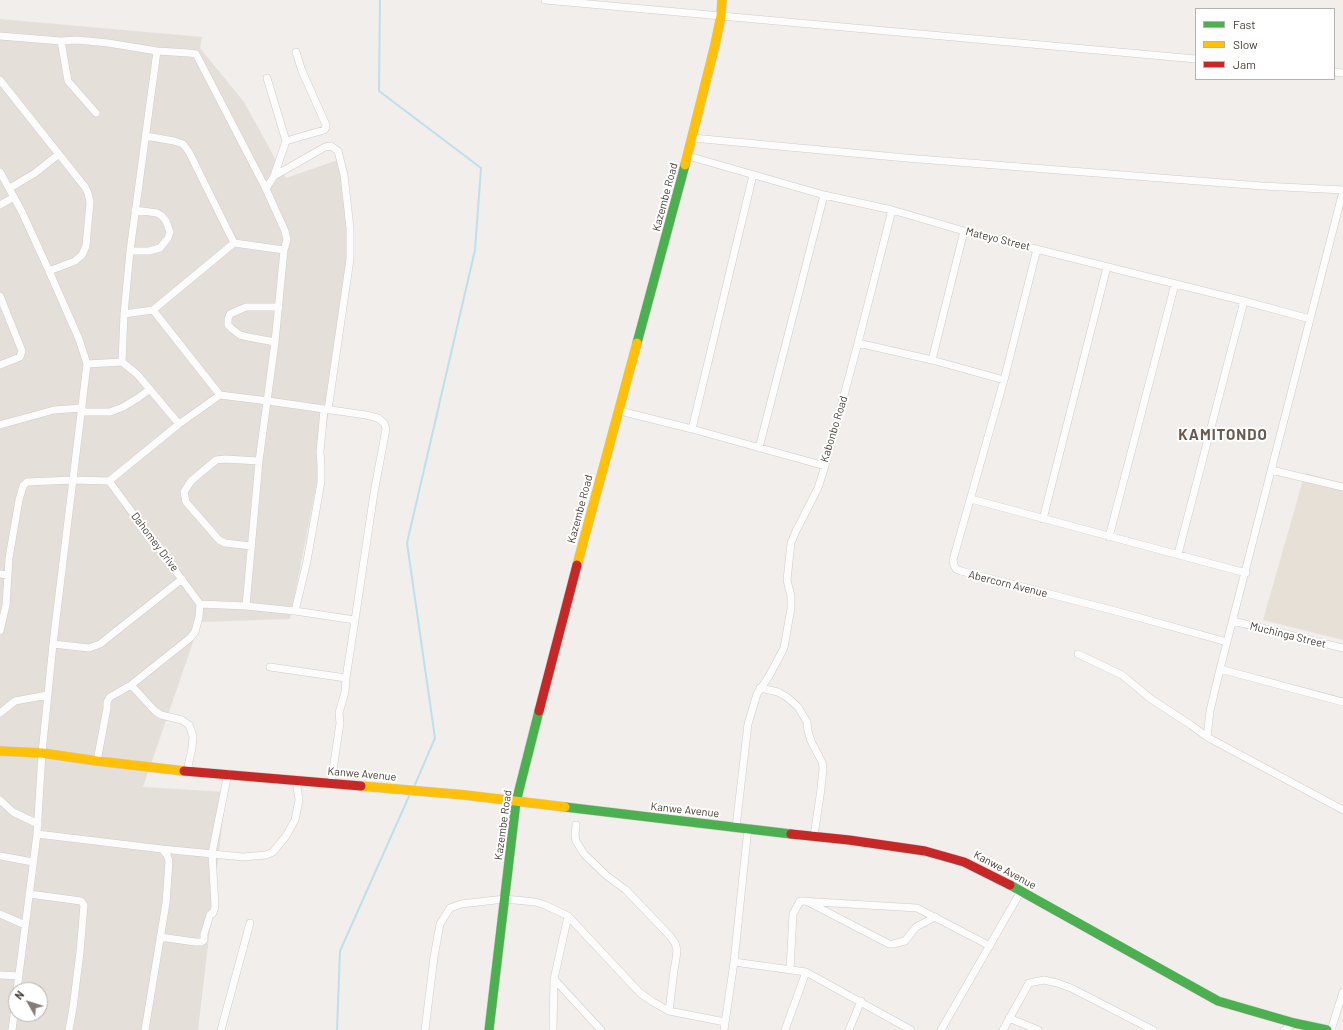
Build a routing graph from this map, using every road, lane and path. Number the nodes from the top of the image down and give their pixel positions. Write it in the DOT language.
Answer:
graph roads {
  1 [pos="545,0"];
  2 [pos="722,0"];
  3 [pos="721,16"];
  4 [pos="0,36"];
  5 [pos="0,39"];
  6 [pos="61,41"];
  7 [pos="157,51"];
  8 [pos="296,52"];
  9 [pos="1195,59"];
  10 [pos="267,78"];
  11 [pos="0,80"];
  12 [pos="96,113"];
  13 [pos="146,136"];
  14 [pos="693,138"];
  15 [pos="286,141"];
  16 [pos="59,154"];
  17 [pos="688,156"];
  18 [pos="0,172"];
  19 [pos="753,175"];
  20 [pos="274,176"];
  21 [pos="10,188"];
  22 [pos="266,189"];
  23 [pos="1343,191"];
  24 [pos="824,195"];
  25 [pos="14,197"];
  26 [pos="0,205"];
  27 [pos="135,210"];
  28 [pos="892,210"];
  29 [pos="964,231"];
  30 [pos="234,243"];
  31 [pos="1037,249"];
  32 [pos="284,250"];
  33 [pos="130,251"];
  34 [pos="1107,267"];
  35 [pos="49,271"];
  36 [pos="1175,284"];
  37 [pos="0,296"];
  38 [pos="1244,301"];
  39 [pos="279,307"];
  40 [pos="153,310"];
  41 [pos="124,314"];
  42 [pos="1310,319"];
  43 [pos="275,342"];
  44 [pos="858,343"];
  45 [pos="932,360"];
  46 [pos="122,362"];
  47 [pos="87,364"];
  48 [pos="0,365"];
  49 [pos="1004,380"];
  50 [pos="150,389"];
  51 [pos="220,395"];
  52 [pos="268,401"];
  53 [pos="82,410"];
  54 [pos="326,410"];
  55 [pos="620,411"];
  56 [pos="179,424"];
  57 [pos="0,425"];
  58 [pos="692,429"];
  59 [pos="759,448"];
  60 [pos="259,461"];
  61 [pos="825,466"];
  62 [pos="1271,470"];
  63 [pos="73,480"];
  64 [pos="109,481"];
  65 [pos="1343,487"];
  66 [pos="971,498"];
  67 [pos="1043,519"];
  68 [pos="1109,537"];
  69 [pos="252,546"];
  70 [pos="1178,554"];
  71 [pos="1246,573"];
  72 [pos="0,574"];
  73 [pos="8,575"];
  74 [pos="182,579"];
  75 [pos="200,604"];
  76 [pos="246,606"];
  77 [pos="294,611"];
  78 [pos="355,620"];
  79 [pos="1233,621"];
  80 [pos="0,631"];
  81 [pos="1227,642"];
  82 [pos="53,644"];
  83 [pos="1343,648"];
  84 [pos="1078,654"];
  85 [pos="270,667"];
  86 [pos="1220,669"];
  87 [pos="346,678"];
  88 [pos="131,685"];
  89 [pos="760,688"];
  90 [pos="48,695"];
  91 [pos="1343,702"];
  92 [pos="0,713"];
  93 [pos="1207,737"];
  94 [pos="0,751"];
  95 [pos="42,753"];
  96 [pos="97,761"];
  97 [pos="187,771"];
  98 [pos="228,773"];
  99 [pos="296,780"];
  100 [pos="331,783"];
  101 [pos="0,800"];
  102 [pos="516,802"];
  103 [pos="1343,810"];
  104 [pos="38,824"];
  105 [pos="576,825"];
  106 [pos="736,827"];
  107 [pos="748,828"];
  108 [pos="37,834"];
  109 [pos="814,836"];
  110 [pos="162,849"];
  111 [pos="212,853"];
  112 [pos="0,856"];
  113 [pos="33,862"];
  114 [pos="1021,891"];
  115 [pos="29,894"];
  116 [pos="504,899"];
  117 [pos="806,901"];
  118 [pos="0,914"];
  119 [pos="568,916"];
  120 [pos="935,917"];
  121 [pos="250,923"];
  122 [pos="25,925"];
  123 [pos="160,937"];
  124 [pos="990,946"];
  125 [pos="734,962"];
  126 [pos="790,969"];
  127 [pos="806,972"];
  128 [pos="0,975"];
  129 [pos="19,976"];
  130 [pos="554,979"];
  131 [pos="18,982"];
  132 [pos="1343,992"];
  133 [pos="861,1002"];
  134 [pos="668,1011"];
  135 [pos="1010,1018"];
  136 [pos="1294,1023"];
  137 [pos="725,1026"];
  138 [pos="69,1030"];
  139 [pos="145,1030"];
  140 [pos="220,1030"];
  141 [pos="424,1030"];
  142 [pos="489,1030"];
  143 [pos="553,1030"];
  144 [pos="601,1030"];
  145 [pos="785,1030"];
  146 [pos="850,1030"];
  147 [pos="912,1030"];
  148 [pos="941,1030"];
  149 [pos="1002,1030"];
  150 [pos="1038,1030"];
  151 [pos="1153,1030"];
  152 [pos="1284,1030"];
  153 [pos="1327,1030"];
  154 [pos="1331,1030"];
  1 -- 3 [label="street"];
  2 -- 3 [label="main road, Kazembe Road"];
  3 -- 9 [label="street"];
  3 -- 14 [label="main road, Kazembe Road"];
  4 -- 5 [label="street"];
  4 -- 6 [label="street"];
  6 -- 7 [label="street"];
  6 -- 12 [label="street"];
  7 -- 13 [label="street"];
  7 -- 22 [label="street"];
  8 -- 15 [label="street"];
  10 -- 15 [label="street"];
  11 -- 16 [label="street"];
  13 -- 27 [label="street"];
  13 -- 30 [label="street"];
  14 -- 17 [label="main road, Kazembe Road"];
  14 -- 23 [label="street"];
  15 -- 20 [label="street"];
  16 -- 21 [label="street"];
  16 -- 35 [label="street"];
  17 -- 19 [label="street, Mateyo Street"];
  17 -- 55 [label="main road, Kazembe Road"];
  18 -- 21 [label="street"];
  19 -- 24 [label="street, Mateyo Street"];
  19 -- 58 [label="street"];
  20 -- 22 [label="street"];
  20 -- 54 [label="street"];
  21 -- 25 [label="street"];
  22 -- 32 [label="street"];
  23 -- 42 [label="street"];
  24 -- 28 [label="street, Mateyo Street"];
  24 -- 59 [label="street"];
  25 -- 26 [label="street"];
  25 -- 35 [label="street"];
  27 -- 33 [label="street"];
  27 -- 33 [label="street"];
  28 -- 29 [label="street, Mateyo Street"];
  28 -- 44 [label="street, Kabonbo Road"];
  29 -- 31 [label="street, Mateyo Street"];
  29 -- 45 [label="street"];
  30 -- 32 [label="street"];
  30 -- 40 [label="street"];
  31 -- 34 [label="street, Mateyo Street"];
  31 -- 49 [label="street, Abercorn Avenue"];
  32 -- 39 [label="street"];
  33 -- 41 [label="street"];
  34 -- 36 [label="street, Mateyo Street"];
  34 -- 67 [label="street"];
  35 -- 47 [label="street"];
  36 -- 38 [label="street, Mateyo Street"];
  36 -- 68 [label="street"];
  37 -- 48 [label="street"];
  38 -- 42 [label="street, Mateyo Street"];
  38 -- 70 [label="street"];
  39 -- 43 [label="street"];
  39 -- 43 [label="street"];
  40 -- 41 [label="street"];
  40 -- 51 [label="street"];
  41 -- 46 [label="street"];
  42 -- 62 [label="street"];
  43 -- 52 [label="street"];
  44 -- 45 [label="street"];
  44 -- 61 [label="street, Kabonbo Road"];
  45 -- 49 [label="street"];
  46 -- 47 [label="street"];
  46 -- 50 [label="street"];
  47 -- 53 [label="street"];
  49 -- 66 [label="street, Abercorn Avenue"];
  50 -- 53 [label="street"];
  50 -- 56 [label="street"];
  51 -- 52 [label="street"];
  51 -- 56 [label="street"];
  52 -- 54 [label="street"];
  52 -- 60 [label="street"];
  53 -- 57 [label="street"];
  53 -- 63 [label="street"];
  54 -- 77 [label="street"];
  54 -- 78 [label="street"];
  55 -- 58 [label="street, Kabonbo Road"];
  55 -- 102 [label="main road, Kazembe Road"];
  56 -- 64 [label="street"];
  58 -- 59 [label="street, Kabonbo Road"];
  59 -- 61 [label="street, Kabonbo Road"];
  60 -- 69 [label="street"];
  60 -- 69 [label="street"];
  61 -- 89 [label="street"];
  62 -- 65 [label="street"];
  62 -- 71 [label="street"];
  63 -- 64 [label="street"];
  63 -- 73 [label="street"];
  63 -- 82 [label="street"];
  64 -- 74 [label="street, Dahomey Drive"];
  66 -- 67 [label="street"];
  66 -- 81 [label="street, Abercorn Avenue"];
  67 -- 68 [label="street"];
  68 -- 70 [label="street"];
  69 -- 76 [label="street"];
  70 -- 71 [label="street"];
  71 -- 79 [label="street"];
  72 -- 73 [label="street"];
  73 -- 80 [label="street"];
  74 -- 75 [label="street, Dahomey Drive"];
  74 -- 82 [label="street"];
  75 -- 76 [label="street"];
  75 -- 88 [label="street"];
  76 -- 77 [label="street"];
  77 -- 78 [label="street"];
  78 -- 87 [label="street"];
  79 -- 81 [label="street"];
  79 -- 83 [label="street, Muchinga Street"];
  81 -- 86 [label="street"];
  82 -- 90 [label="street"];
  84 -- 93 [label="street"];
  85 -- 87 [label="street"];
  86 -- 91 [label="street"];
  86 -- 93 [label="street"];
  87 -- 100 [label="street"];
  88 -- 96 [label="street"];
  88 -- 97 [label="street"];
  89 -- 106 [label="street"];
  89 -- 109 [label="street"];
  90 -- 92 [label="street"];
  90 -- 95 [label="street"];
  93 -- 103 [label="street"];
  94 -- 95 [label="main road, Kanwe Avenue"];
  95 -- 96 [label="main road, Kanwe Avenue"];
  95 -- 104 [label="street"];
  96 -- 97 [label="main road, Kanwe Avenue"];
  97 -- 98 [label="main road, Kanwe Avenue"];
  98 -- 99 [label="main road, Kanwe Avenue"];
  98 -- 111 [label="street"];
  99 -- 100 [label="main road, Kanwe Avenue"];
  99 -- 111 [label="street"];
  100 -- 102 [label="main road, Kanwe Avenue"];
  101 -- 104 [label="street"];
  102 -- 106 [label="main road, Kanwe Avenue"];
  102 -- 116 [label="main road, Kazembe Road"];
  104 -- 108 [label="street"];
  105 -- 134 [label="street"];
  106 -- 107 [label="main road, Kanwe Avenue"];
  107 -- 109 [label="main road, Kanwe Avenue"];
  107 -- 125 [label="street"];
  108 -- 110 [label="street"];
  108 -- 113 [label="street"];
  109 -- 114 [label="main road, Kanwe Avenue"];
  110 -- 111 [label="street"];
  110 -- 123 [label="street"];
  111 -- 123 [label="street"];
  112 -- 113 [label="street"];
  113 -- 115 [label="street"];
  114 -- 124 [label="street"];
  114 -- 136 [label="main road, Kanwe Avenue"];
  115 -- 122 [label="street"];
  115 -- 138 [label="street"];
  116 -- 119 [label="street"];
  116 -- 141 [label="street"];
  116 -- 142 [label="main road, Kazembe Road"];
  117 -- 120 [label="street"];
  117 -- 120 [label="street"];
  117 -- 126 [label="street"];
  118 -- 122 [label="street"];
  119 -- 130 [label="street"];
  119 -- 134 [label="street"];
  120 -- 124 [label="street"];
  121 -- 140 [label="street"];
  122 -- 129 [label="street"];
  123 -- 139 [label="street"];
  124 -- 148 [label="street"];
  125 -- 126 [label="street"];
  125 -- 137 [label="street"];
  126 -- 127 [label="street"];
  127 -- 133 [label="street"];
  127 -- 145 [label="street"];
  128 -- 129 [label="street"];
  129 -- 131 [label="street"];
  130 -- 143 [label="street"];
  130 -- 144 [label="street"];
  132 -- 154 [label="street"];
  133 -- 146 [label="street"];
  133 -- 147 [label="street"];
  134 -- 137 [label="street"];
  135 -- 149 [label="street"];
  135 -- 150 [label="street"];
  135 -- 151 [label="street"];
  136 -- 152 [label="street"];
  136 -- 153 [label="main road, Kanwe Avenue"];
}
